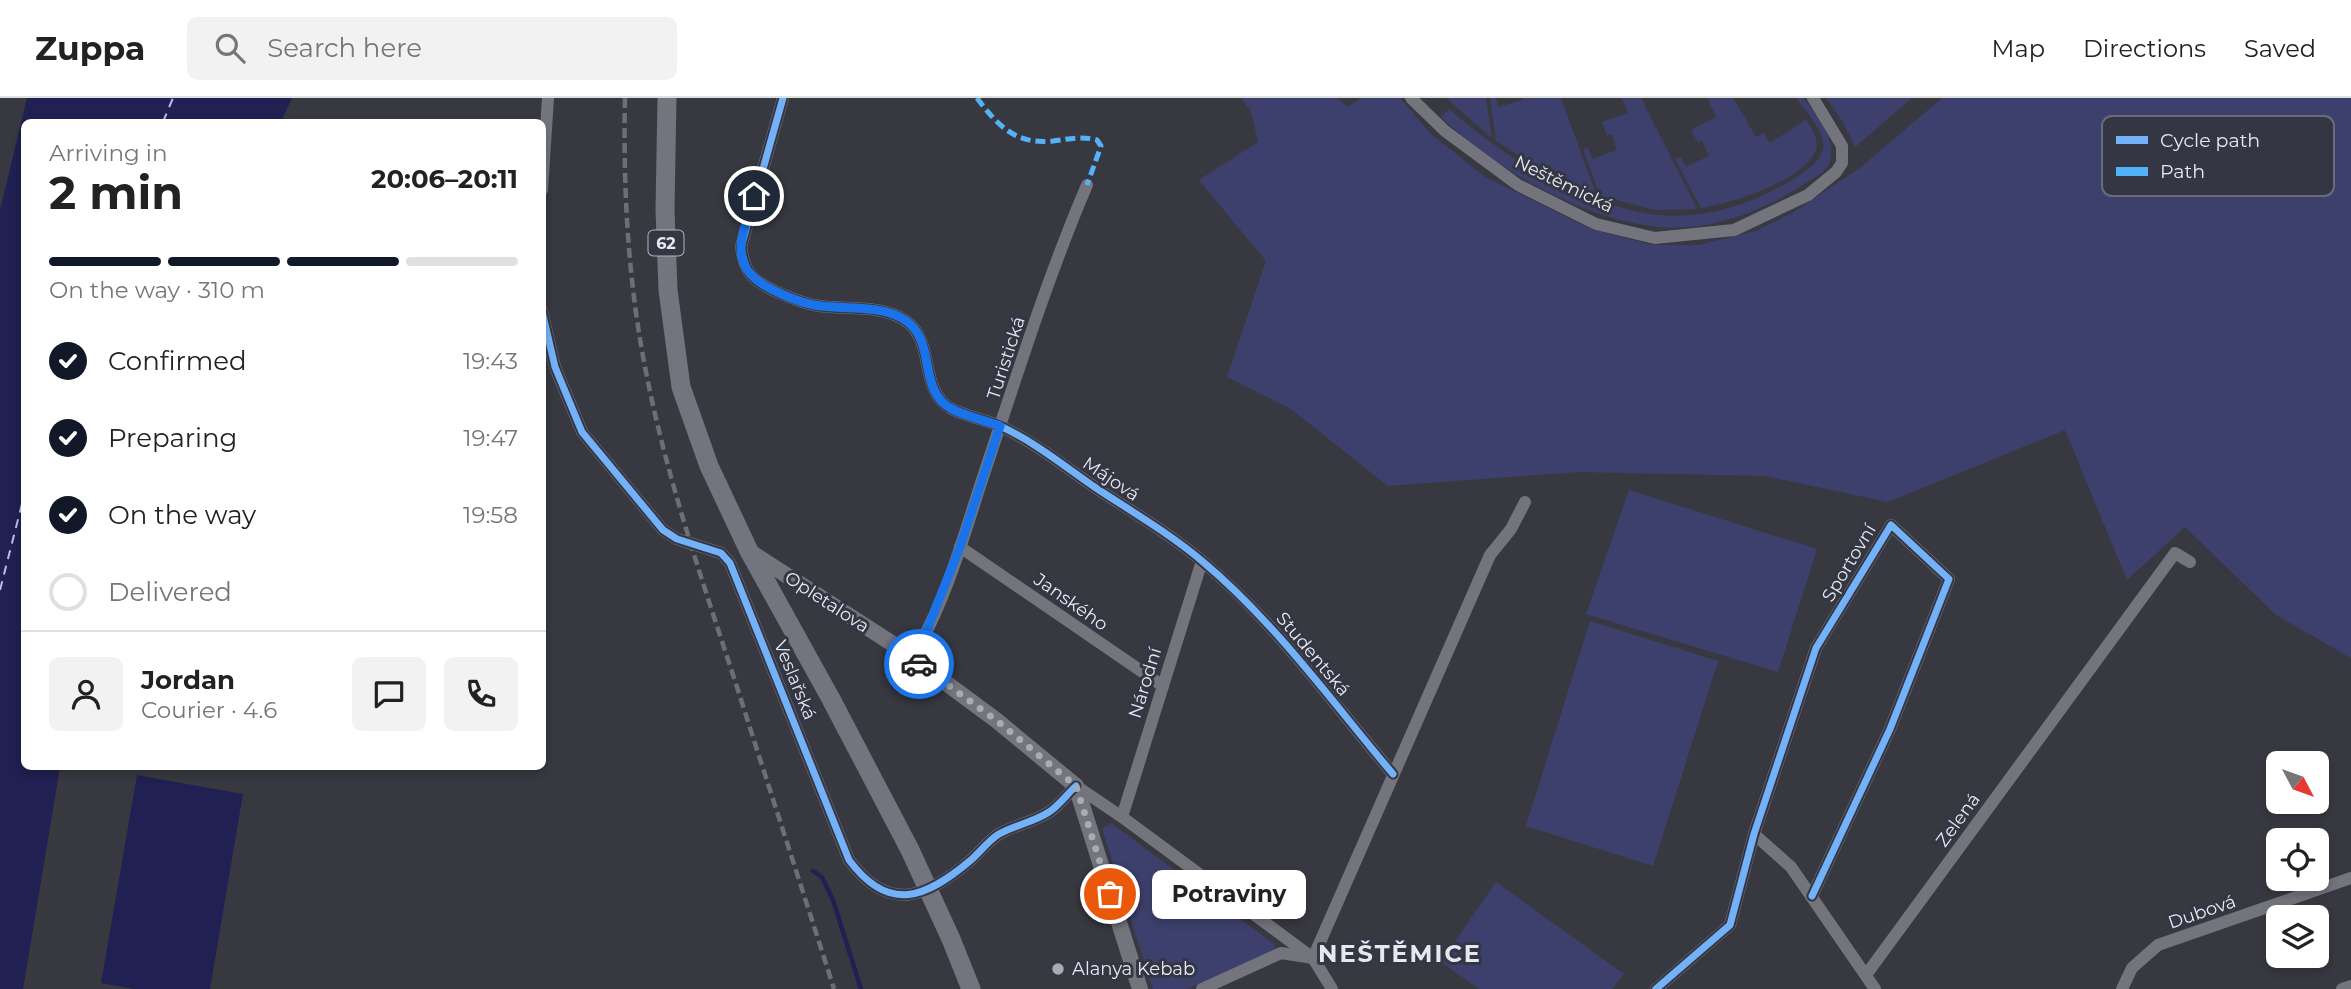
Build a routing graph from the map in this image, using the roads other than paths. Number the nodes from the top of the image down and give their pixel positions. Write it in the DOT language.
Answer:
graph roads {
  1 [pos="548,98"];
  2 [pos="667,98"];
  3 [pos="783,98"];
  4 [pos="1412,98"];
  5 [pos="1813,98"];
  6 [pos="546,129"];
  7 [pos="1087,185"];
  8 [pos="546,328"];
  9 [pos="1000,426"];
  10 [pos="1525,502"];
  11 [pos="960,547"];
  12 [pos="749,551"];
  13 [pos="1202,561"];
  14 [pos="2190,562"];
  15 [pos="911,658"];
  16 [pos="1163,686"];
  17 [pos="1393,774"];
  18 [pos="1076,786"];
  19 [pos="1122,817"];
  20 [pos="1754,834"];
  21 [pos="2351,878"];
  22 [pos="1812,895"];
  23 [pos="1313,958"];
  24 [pos="1866,975"];
  25 [pos="1670,984"];
  26 [pos="2351,986"];
  27 [pos="971,989"];
  28 [pos="1140,989"];
  29 [pos="1202,989"];
  30 [pos="1332,989"];
  31 [pos="1656,989"];
  32 [pos="1875,989"];
  33 [pos="2122,989"];
  34 [pos="2342,989"];
  1 -- 6 [label="street"];
  2 -- 12 [label="main road, Opletalova / 62"];
  3 -- 9 [label="street, Májová"];
  4 -- 5 [label="street, Neštěmická"];
  7 -- 9 [label="street, Turistická"];
  8 -- 18 [label="street, Veslařská"];
  9 -- 11 [label="street, Turistická"];
  9 -- 13 [label="street, Májová"];
  10 -- 17 [label="street"];
  11 -- 15 [label="street, Turistická"];
  11 -- 16 [label="street, Janského"];
  12 -- 15 [label="street, Opletalova"];
  12 -- 27 [label="main road, Opletalova / 62, bridge"];
  13 -- 16 [label="street, Národní"];
  13 -- 17 [label="street, Studentská"];
  14 -- 24 [label="street, Zelená"];
  15 -- 18 [label="street, Opletalova"];
  16 -- 19 [label="street, Národní"];
  17 -- 23 [label="street"];
  18 -- 19 [label="street, Opletalova"];
  18 -- 28 [label="street"];
  19 -- 23 [label="street, Opletalova"];
  20 -- 22 [label="street"];
  20 -- 22 [label="street, Sportovní"];
  20 -- 25 [label="street, Sportovní"];
  21 -- 33 [label="street, Dubová"];
  22 -- 24 [label="street"];
  23 -- 29 [label="street"];
  23 -- 30 [label="street, Opletalova"];
  24 -- 32 [label="street"];
  25 -- 31 [label="street, Sportovní"];
  26 -- 34 [label="street"];
}
